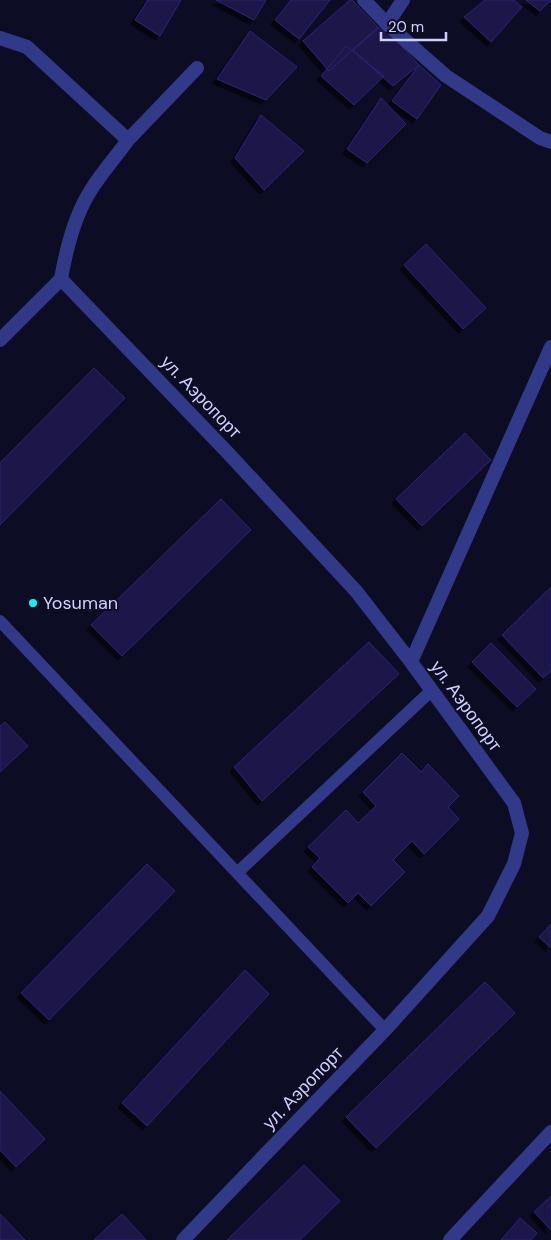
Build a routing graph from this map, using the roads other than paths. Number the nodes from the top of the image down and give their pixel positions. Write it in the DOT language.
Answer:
graph roads {
  1 [pos="364,0"];
  2 [pos="403,0"];
  3 [pos="387,24"];
  4 [pos="0,38"];
  5 [pos="197,68"];
  6 [pos="128,140"];
  7 [pos="551,142"];
  8 [pos="61,279"];
  9 [pos="0,340"];
  10 [pos="551,347"];
  11 [pos="0,620"];
  12 [pos="411,662"];
  13 [pos="432,690"];
  14 [pos="237,873"];
  15 [pos="385,1030"];
  16 [pos="550,1136"];
  17 [pos="183,1240"];
  18 [pos="450,1240"];
  1 -- 3 [label="street"];
  2 -- 3 [label="street"];
  3 -- 7 [label="street"];
  4 -- 6 [label="street"];
  5 -- 6 [label="street"];
  6 -- 8 [label="street"];
  8 -- 9 [label="street"];
  8 -- 12 [label="street, ул. Аэропорт"];
  10 -- 12 [label="street"];
  11 -- 14 [label="lane"];
  12 -- 13 [label="street, ул. Аэропорт"];
  13 -- 14 [label="lane"];
  13 -- 15 [label="street, ул. Аэропорт"];
  14 -- 15 [label="lane"];
  15 -- 17 [label="street, ул. Аэропорт"];
  16 -- 18 [label="street"];
}
